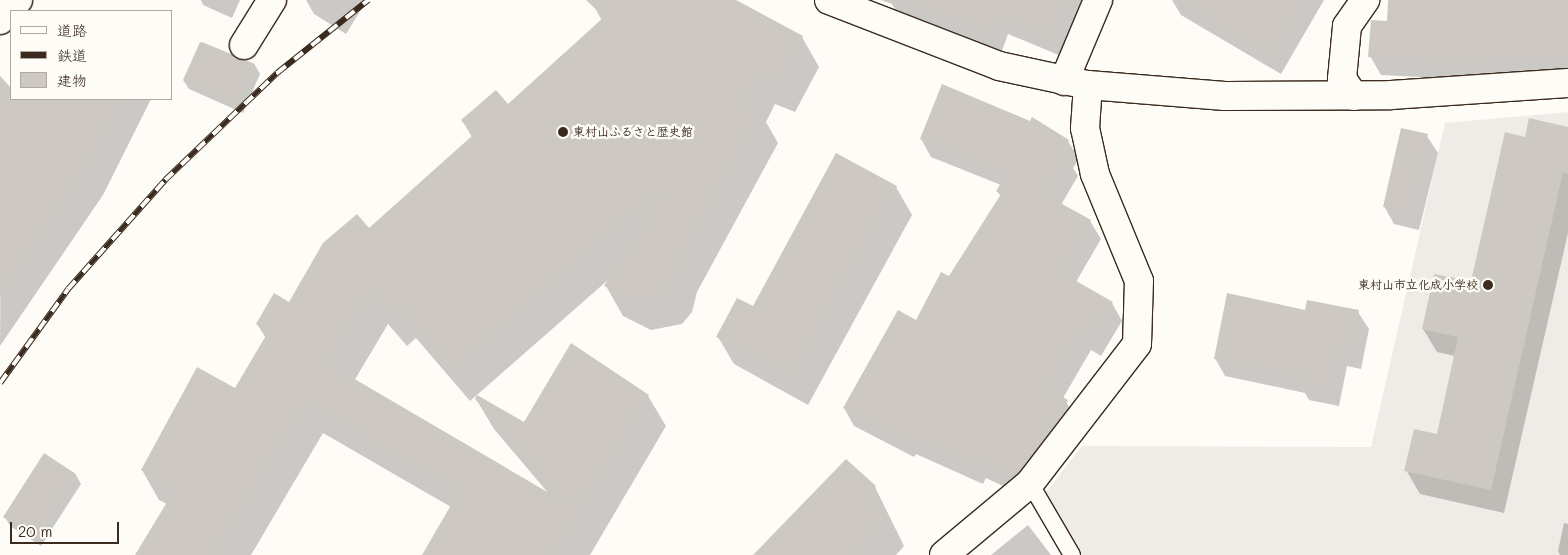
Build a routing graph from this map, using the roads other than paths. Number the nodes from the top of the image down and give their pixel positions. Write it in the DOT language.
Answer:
graph roads {
  1 [pos="18,0"];
  2 [pos="272,0"];
  3 [pos="829,0"];
  4 [pos="1098,0"];
  5 [pos="1365,0"];
  6 [pos="0,20"];
  7 [pos="244,45"];
  8 [pos="1076,83"];
  9 [pos="1568,83"];
  10 [pos="1354,96"];
  11 [pos="1030,483"];
  12 [pos="944,555"];
  13 [pos="1072,555"];
  1 -- 6 [label="street"];
  2 -- 7 [label="street"];
  3 -- 8 [label="street"];
  4 -- 8 [label="street"];
  5 -- 10 [label="street"];
  8 -- 10 [label="street"];
  8 -- 11 [label="street"];
  9 -- 10 [label="street"];
  11 -- 12 [label="street"];
  11 -- 13 [label="lane"];
}
